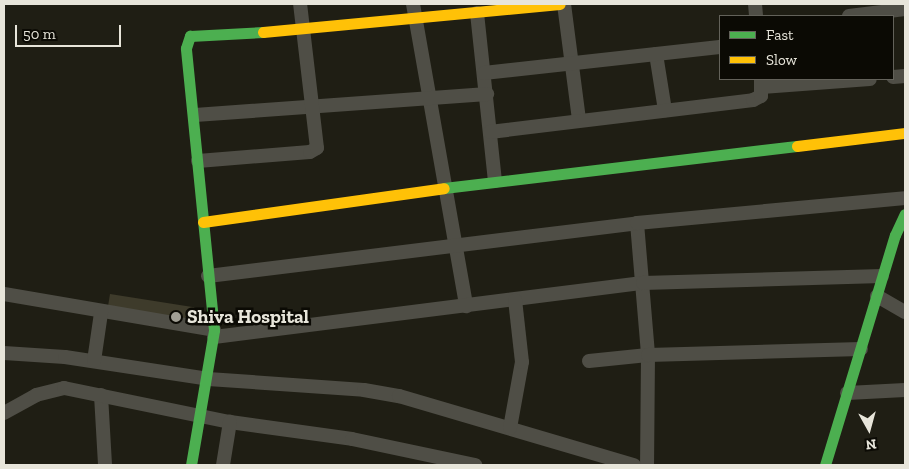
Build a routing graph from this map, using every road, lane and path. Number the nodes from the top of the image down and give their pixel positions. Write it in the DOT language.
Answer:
graph roads {
  1 [pos="300,4"];
  2 [pos="413,4"];
  3 [pos="560,4"];
  4 [pos="564,4"];
  5 [pos="905,9"];
  6 [pos="477,12"];
  7 [pos="857,15"];
  8 [pos="416,19"];
  9 [pos="302,30"];
  10 [pos="719,47"];
  11 [pos="656,54"];
  12 [pos="570,65"];
  13 [pos="484,73"];
  14 [pos="843,80"];
  15 [pos="762,83"];
  16 [pos="487,94"];
  17 [pos="428,97"];
  18 [pos="311,106"];
  19 [pos="665,110"];
  20 [pos="195,116"];
  21 [pos="578,119"];
  22 [pos="490,132"];
  23 [pos="905,133"];
  24 [pos="198,161"];
  25 [pos="495,181"];
  26 [pos="444,188"];
  27 [pos="905,198"];
  28 [pos="905,214"];
  29 [pos="204,222"];
  30 [pos="637,223"];
  31 [pos="900,237"];
  32 [pos="454,246"];
  33 [pos="208,276"];
  34 [pos="882,276"];
  35 [pos="643,283"];
  36 [pos="4,294"];
  37 [pos="877,296"];
  38 [pos="516,300"];
  39 [pos="466,306"];
  40 [pos="905,312"];
  41 [pos="101,314"];
  42 [pos="214,334"];
  43 [pos="861,349"];
  44 [pos="4,354"];
  45 [pos="648,355"];
  46 [pos="94,361"];
  47 [pos="589,361"];
  48 [pos="208,379"];
  49 [pos="905,390"];
  50 [pos="847,393"];
  51 [pos="100,395"];
  52 [pos="4,413"];
  53 [pos="197,415"];
  54 [pos="230,422"];
  55 [pos="510,428"];
  56 [pos="105,465"];
  57 [pos="191,465"];
  58 [pos="223,465"];
  59 [pos="475,465"];
  60 [pos="634,465"];
  61 [pos="647,465"];
  62 [pos="825,465"];
  1 -- 9 [label="street"];
  2 -- 8 [label="street"];
  3 -- 6 [label="street"];
  4 -- 12 [label="street"];
  5 -- 7 [label="street"];
  6 -- 8 [label="street"];
  6 -- 13 [label="street"];
  8 -- 9 [label="street"];
  8 -- 17 [label="street"];
  9 -- 18 [label="street"];
  9 -- 20 [label="street"];
  10 -- 11 [label="street"];
  11 -- 12 [label="street"];
  11 -- 19 [label="street"];
  12 -- 13 [label="street"];
  12 -- 21 [label="street"];
  13 -- 16 [label="street"];
  14 -- 15 [label="street"];
  15 -- 19 [label="street"];
  16 -- 17 [label="street"];
  16 -- 22 [label="street"];
  17 -- 18 [label="street"];
  17 -- 26 [label="street"];
  18 -- 20 [label="street"];
  18 -- 24 [label="street"];
  19 -- 21 [label="street"];
  20 -- 24 [label="street"];
  21 -- 22 [label="street"];
  22 -- 25 [label="street"];
  23 -- 25 [label="street"];
  24 -- 29 [label="street"];
  25 -- 26 [label="street"];
  26 -- 29 [label="street"];
  26 -- 32 [label="street"];
  27 -- 30 [label="street"];
  28 -- 31 [label="street"];
  29 -- 33 [label="street"];
  30 -- 32 [label="street"];
  30 -- 35 [label="street"];
  31 -- 34 [label="street"];
  32 -- 33 [label="street"];
  32 -- 39 [label="street"];
  33 -- 42 [label="street"];
  34 -- 35 [label="street"];
  34 -- 37 [label="street"];
  35 -- 38 [label="street"];
  35 -- 45 [label="street"];
  36 -- 41 [label="street"];
  37 -- 40 [label="street"];
  37 -- 43 [label="street"];
  38 -- 39 [label="street"];
  38 -- 55 [label="street"];
  39 -- 42 [label="street"];
  41 -- 42 [label="street"];
  41 -- 46 [label="street"];
  42 -- 48 [label="street"];
  43 -- 45 [label="street"];
  43 -- 50 [label="street"];
  44 -- 46 [label="street"];
  45 -- 47 [label="street"];
  45 -- 61 [label="street"];
  46 -- 48 [label="street"];
  48 -- 53 [label="street"];
  48 -- 55 [label="street"];
  49 -- 50 [label="street"];
  50 -- 62 [label="street"];
  51 -- 52 [label="street"];
  51 -- 53 [label="street"];
  51 -- 56 [label="street"];
  53 -- 54 [label="street"];
  53 -- 57 [label="street"];
  54 -- 58 [label="street"];
  54 -- 59 [label="street"];
  55 -- 60 [label="street"];
}
